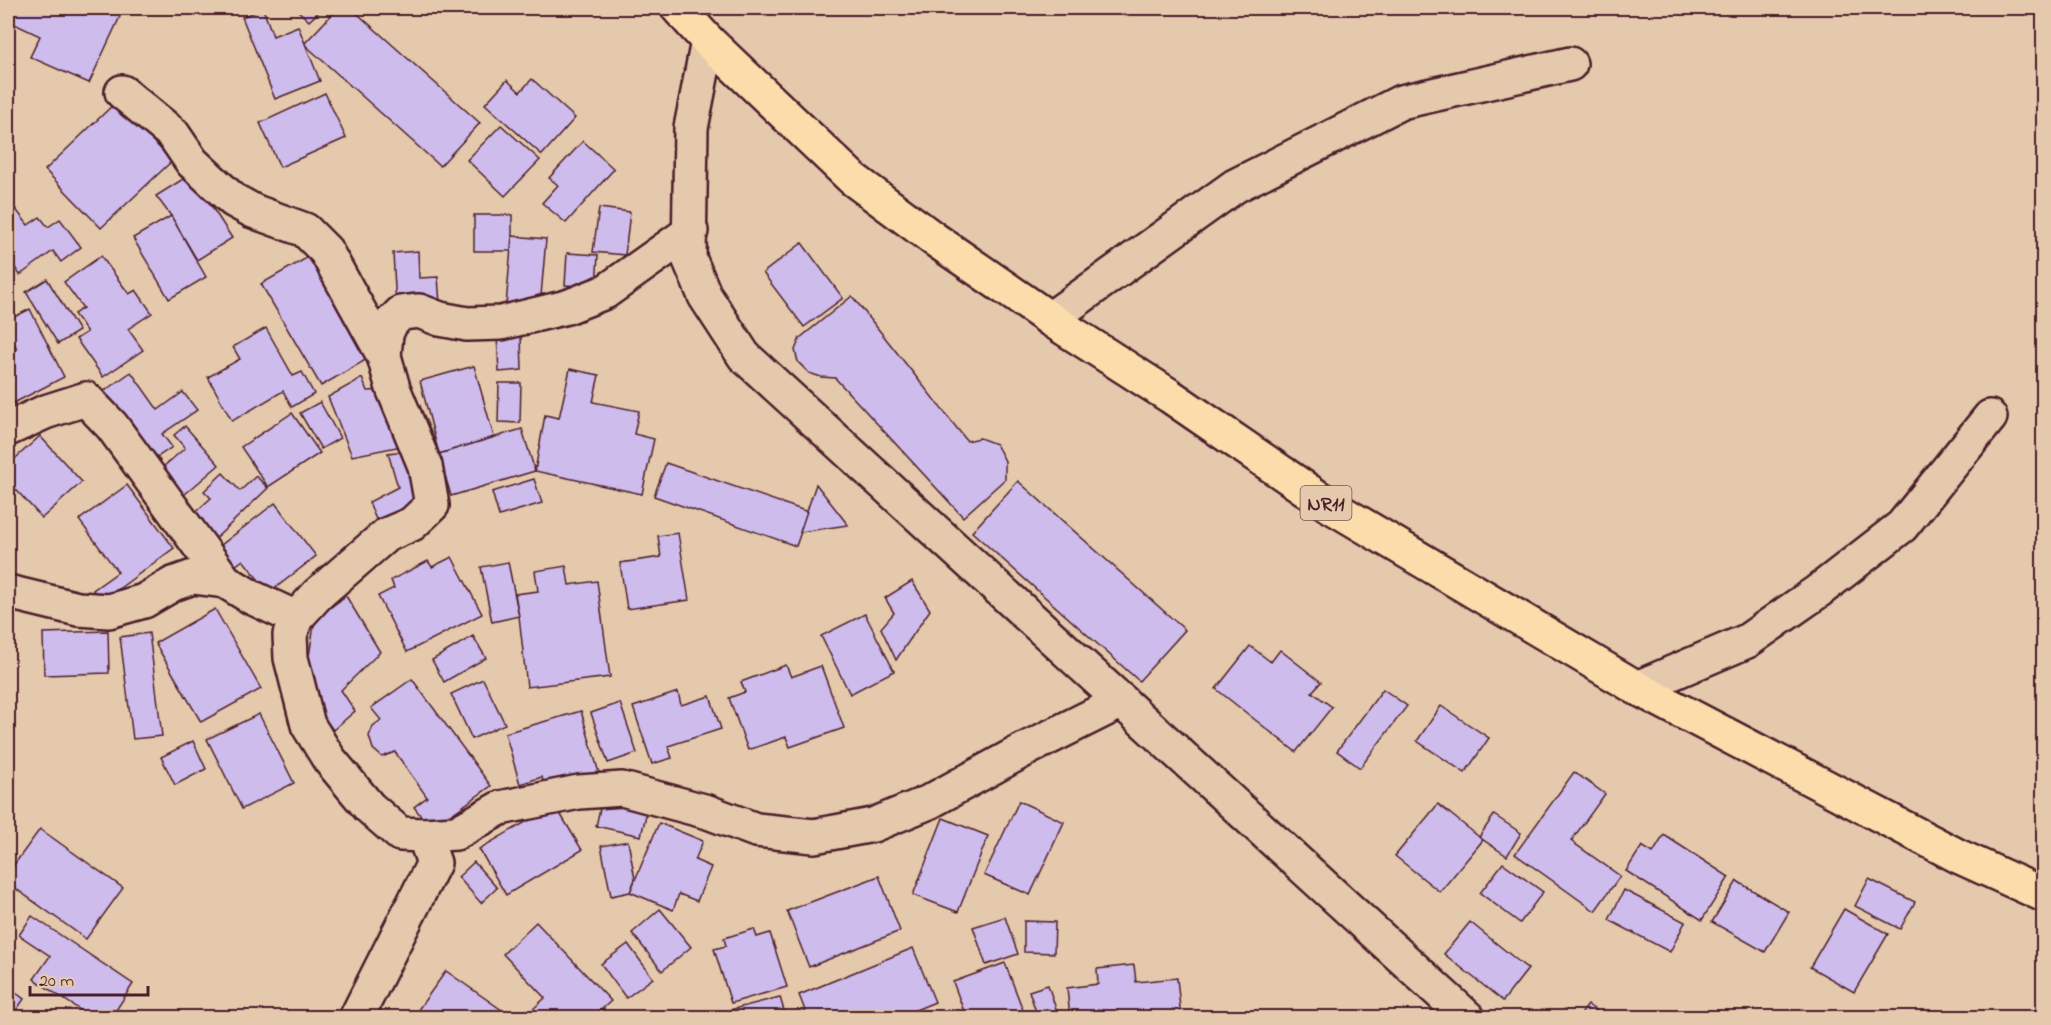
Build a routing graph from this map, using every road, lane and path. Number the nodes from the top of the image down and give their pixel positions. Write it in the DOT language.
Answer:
graph roads {
  1 [pos="678,8"];
  2 [pos="708,41"];
  3 [pos="1570,64"];
  4 [pos="122,92"];
  5 [pos="691,231"];
  6 [pos="1050,319"];
  7 [pos="384,356"];
  8 [pos="1990,417"];
  9 [pos="8,429"];
  10 [pos="225,580"];
  11 [pos="8,592"];
  12 [pos="296,618"];
  13 [pos="1638,688"];
  14 [pos="1122,701"];
  15 [pos="424,835"];
  16 [pos="2043,895"];
  17 [pos="356,1017"];
  18 [pos="1468,1017"];
  1 -- 2 [label="highway, NR11"];
  2 -- 5 [label="street"];
  2 -- 6 [label="highway, NR11"];
  3 -- 6 [label="street"];
  4 -- 7 [label="street"];
  5 -- 7 [label="street"];
  5 -- 14 [label="street"];
  6 -- 13 [label="highway, NR11"];
  7 -- 12 [label="street"];
  8 -- 13 [label="street"];
  9 -- 10 [label="street"];
  10 -- 11 [label="street"];
  10 -- 12 [label="street"];
  12 -- 15 [label="street"];
  13 -- 16 [label="highway, NR11"];
  14 -- 15 [label="street"];
  14 -- 18 [label="street"];
  15 -- 17 [label="street"];
}
